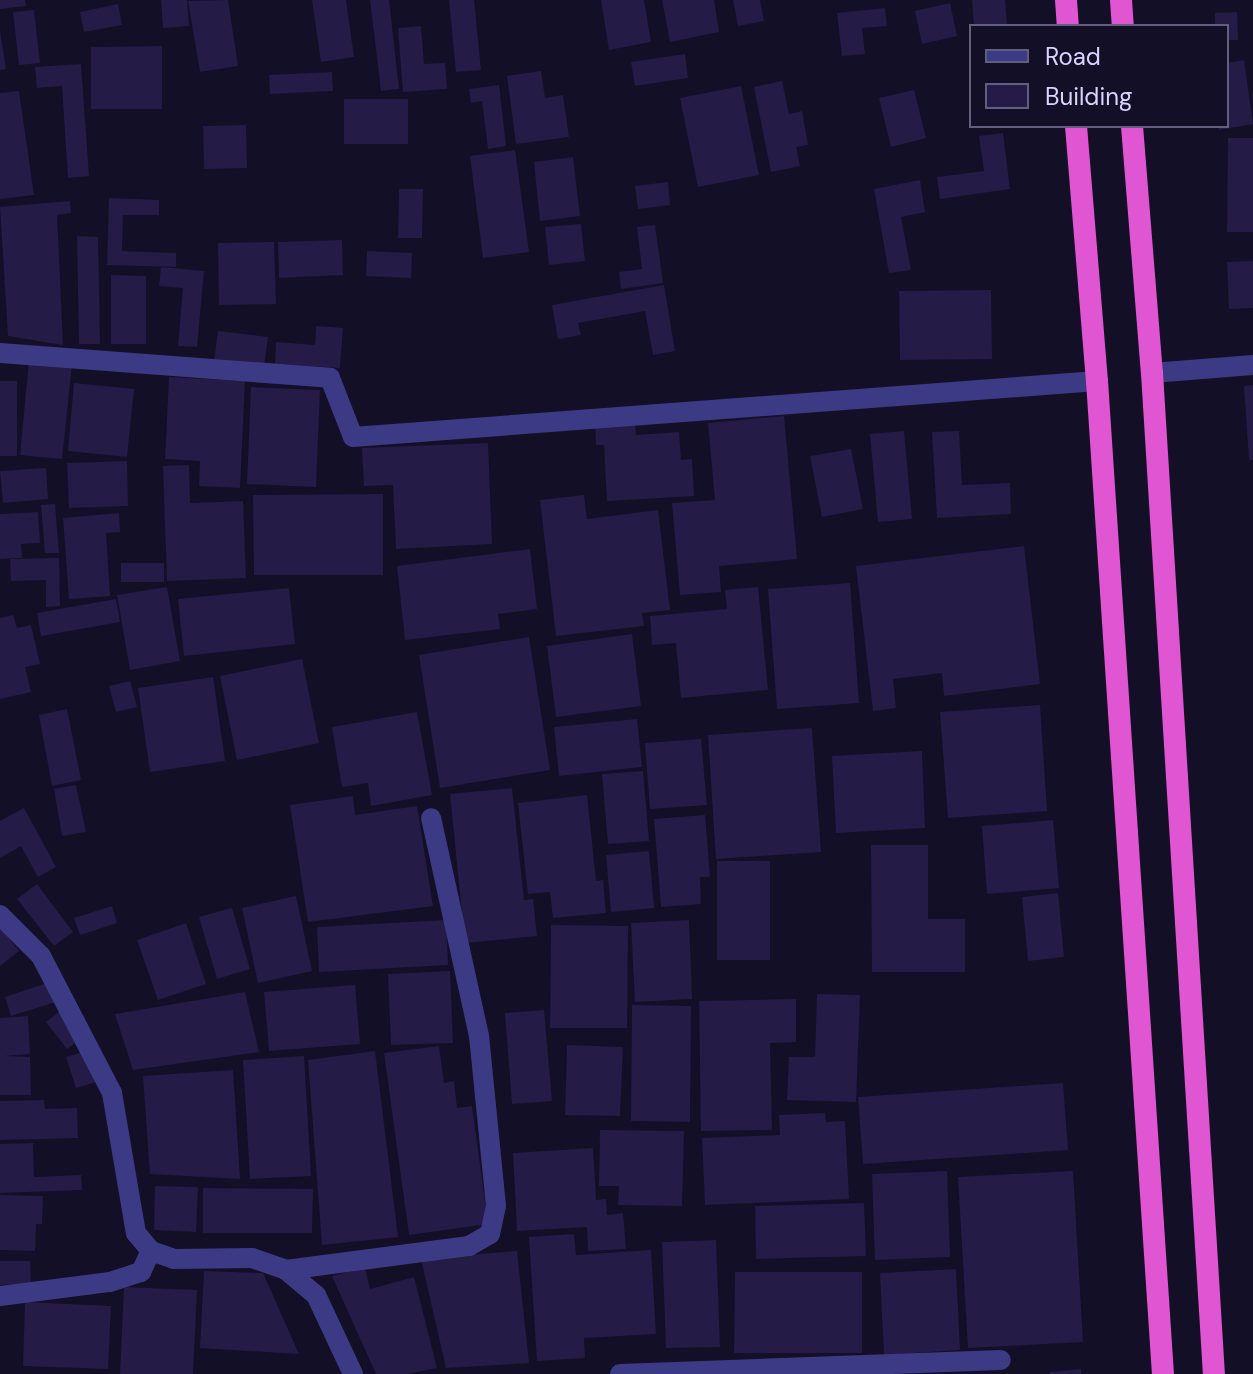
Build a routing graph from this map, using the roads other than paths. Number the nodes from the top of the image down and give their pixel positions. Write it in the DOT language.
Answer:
graph roads {
  1 [pos="1066,0"];
  2 [pos="1121,0"];
  3 [pos="1068,24"];
  4 [pos="1123,24"];
  5 [pos="1076,128"];
  6 [pos="1132,128"];
  7 [pos="0,353"];
  8 [pos="1253,365"];
  9 [pos="1152,373"];
  10 [pos="1097,381"];
  11 [pos="431,818"];
  12 [pos="0,915"];
  13 [pos="151,1251"];
  14 [pos="286,1270"];
  15 [pos="0,1296"];
  16 [pos="1001,1360"];
  17 [pos="353,1374"];
  18 [pos="620,1374"];
  19 [pos="1163,1374"];
  20 [pos="1214,1374"];
  1 -- 3 [label="highway"];
  2 -- 4 [label="highway"];
  5 -- 10 [label="highway"];
  6 -- 9 [label="highway"];
  7 -- 10 [label="street"];
  8 -- 9 [label="street"];
  9 -- 20 [label="highway"];
  10 -- 19 [label="highway"];
  11 -- 14 [label="street"];
  12 -- 13 [label="street"];
  13 -- 14 [label="street"];
  13 -- 15 [label="street"];
  14 -- 17 [label="street"];
  16 -- 18 [label="street"];
}
